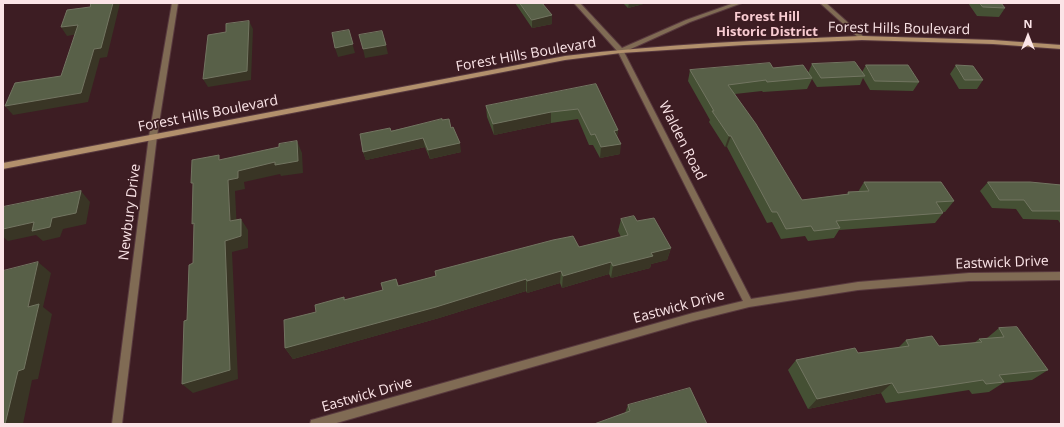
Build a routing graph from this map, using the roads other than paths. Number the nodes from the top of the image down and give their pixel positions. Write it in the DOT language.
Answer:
graph roads {
  1 [pos="175,3"];
  2 [pos="577,3"];
  3 [pos="739,3"];
  4 [pos="823,3"];
  5 [pos="862,38"];
  6 [pos="1061,47"];
  7 [pos="621,51"];
  8 [pos="153,136"];
  9 [pos="3,166"];
  10 [pos="1061,276"];
  11 [pos="749,303"];
  12 [pos="117,424"];
  13 [pos="315,424"];
  1 -- 8 [label="street, Newbury Drive"];
  2 -- 7 [label="street, Walden Road"];
  3 -- 7 [label="street"];
  4 -- 5 [label="street"];
  5 -- 6 [label="street, Forest Hills Boulevard"];
  5 -- 7 [label="street, Forest Hills Boulevard"];
  7 -- 8 [label="street, Forest Hills Boulevard"];
  7 -- 11 [label="street, Walden Road"];
  8 -- 9 [label="street, Forest Hills Boulevard"];
  8 -- 12 [label="street, Newbury Drive"];
  10 -- 11 [label="street, Eastwick Drive"];
  11 -- 13 [label="street, Eastwick Drive"];
}
